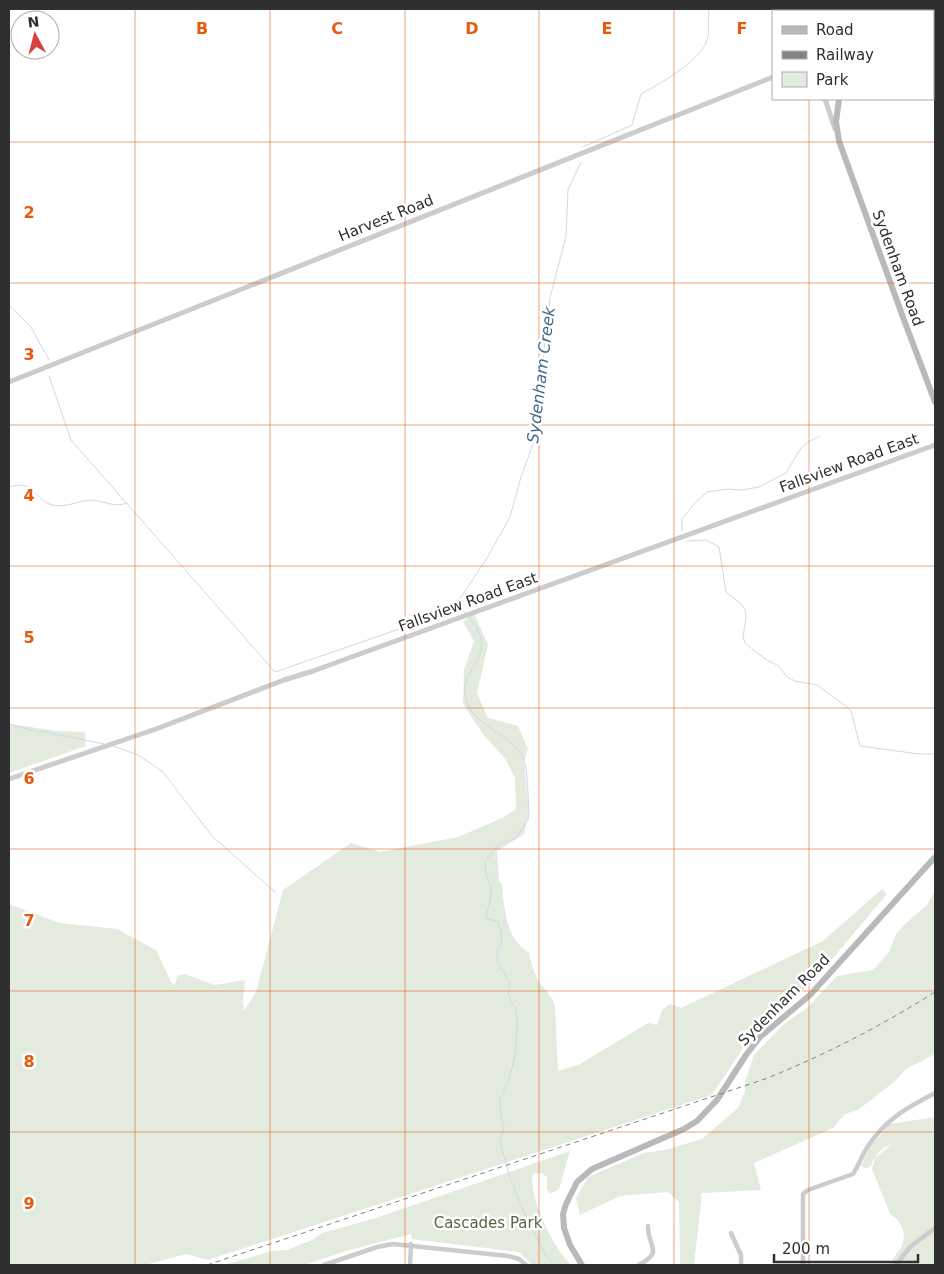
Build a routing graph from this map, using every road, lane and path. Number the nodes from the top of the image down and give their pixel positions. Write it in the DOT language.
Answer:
graph roads {
  1 [pos="772,77"];
  2 [pos="825,100"];
  3 [pos="839,100"];
  4 [pos="839,141"];
  5 [pos="9,382"];
  6 [pos="935,402"];
  7 [pos="935,445"];
  8 [pos="9,780"];
  9 [pos="935,857"];
  10 [pos="935,1093"];
  11 [pos="648,1226"];
  12 [pos="935,1228"];
  13 [pos="730,1233"];
  14 [pos="411,1244"];
  15 [pos="324,1265"];
  16 [pos="410,1265"];
  17 [pos="526,1265"];
  18 [pos="582,1265"];
  19 [pos="639,1265"];
  20 [pos="741,1265"];
  21 [pos="803,1265"];
  22 [pos="896,1265"];
  1 -- 5 [label="street, Harvest Road"];
  2 -- 4 [label="street, Sydenham Road"];
  3 -- 4 [label="main road, Sydenham Road"];
  4 -- 6 [label="main road, Sydenham Road"];
  7 -- 8 [label="street, Fallsview Road East"];
  9 -- 18 [label="main road, Sydenham Road"];
  10 -- 21 [label="street"];
  11 -- 19 [label="street"];
  12 -- 22 [label="street"];
  13 -- 20 [label="street"];
  14 -- 15 [label="street"];
  14 -- 16 [label="street"];
  14 -- 17 [label="street"];
}
